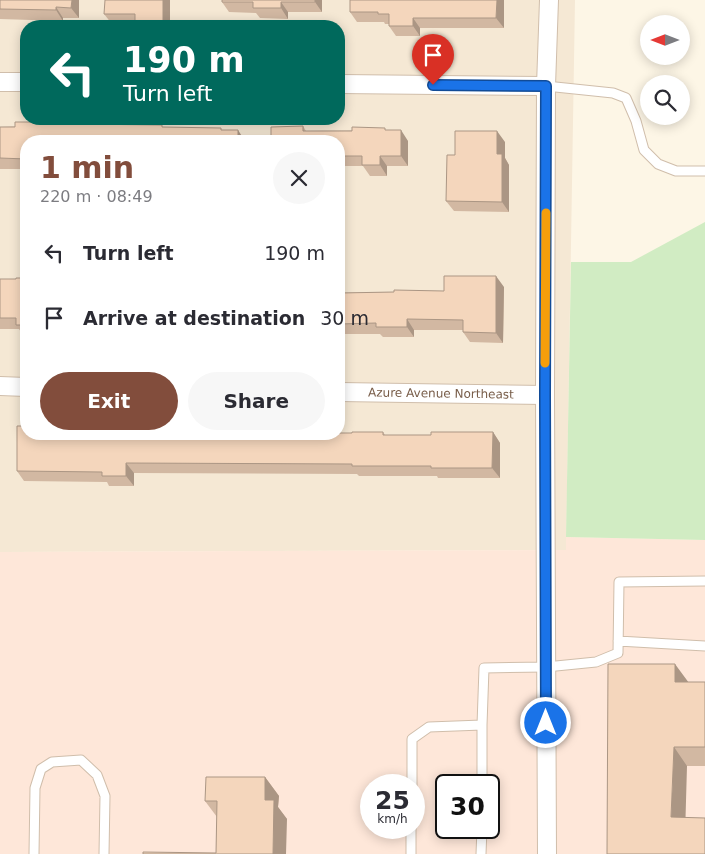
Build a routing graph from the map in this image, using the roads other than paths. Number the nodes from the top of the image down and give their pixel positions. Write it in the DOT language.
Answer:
graph roads {
  1 [pos="549,0"];
  2 [pos="0,82"];
  3 [pos="20,82"];
  4 [pos="345,84"];
  5 [pos="546,86"];
  6 [pos="705,171"];
  7 [pos="0,386"];
  8 [pos="20,387"];
  9 [pos="345,392"];
  10 [pos="545,396"];
  11 [pos="705,581"];
  12 [pos="618,641"];
  13 [pos="705,646"];
  14 [pos="546,667"];
  15 [pos="482,725"];
  16 [pos="412,774"];
  17 [pos="482,774"];
  18 [pos="411,839"];
  19 [pos="482,839"];
  20 [pos="34,854"];
  21 [pos="104,854"];
  22 [pos="411,854"];
  23 [pos="482,854"];
  24 [pos="547,854"];
  1 -- 5 [label="street"];
  2 -- 3 [label="street"];
  4 -- 5 [label="street"];
  5 -- 6 [label="lane"];
  5 -- 10 [label="street"];
  7 -- 8 [label="street"];
  9 -- 10 [label="street, Azure Avenue Northeast"];
  10 -- 14 [label="street"];
  11 -- 12 [label="lane"];
  12 -- 13 [label="lane"];
  12 -- 14 [label="lane"];
  14 -- 15 [label="lane"];
  14 -- 24 [label="street"];
  15 -- 16 [label="lane"];
  15 -- 17 [label="lane"];
  18 -- 22 [label="lane"];
  19 -- 23 [label="lane"];
  20 -- 21 [label="lane"];
}
